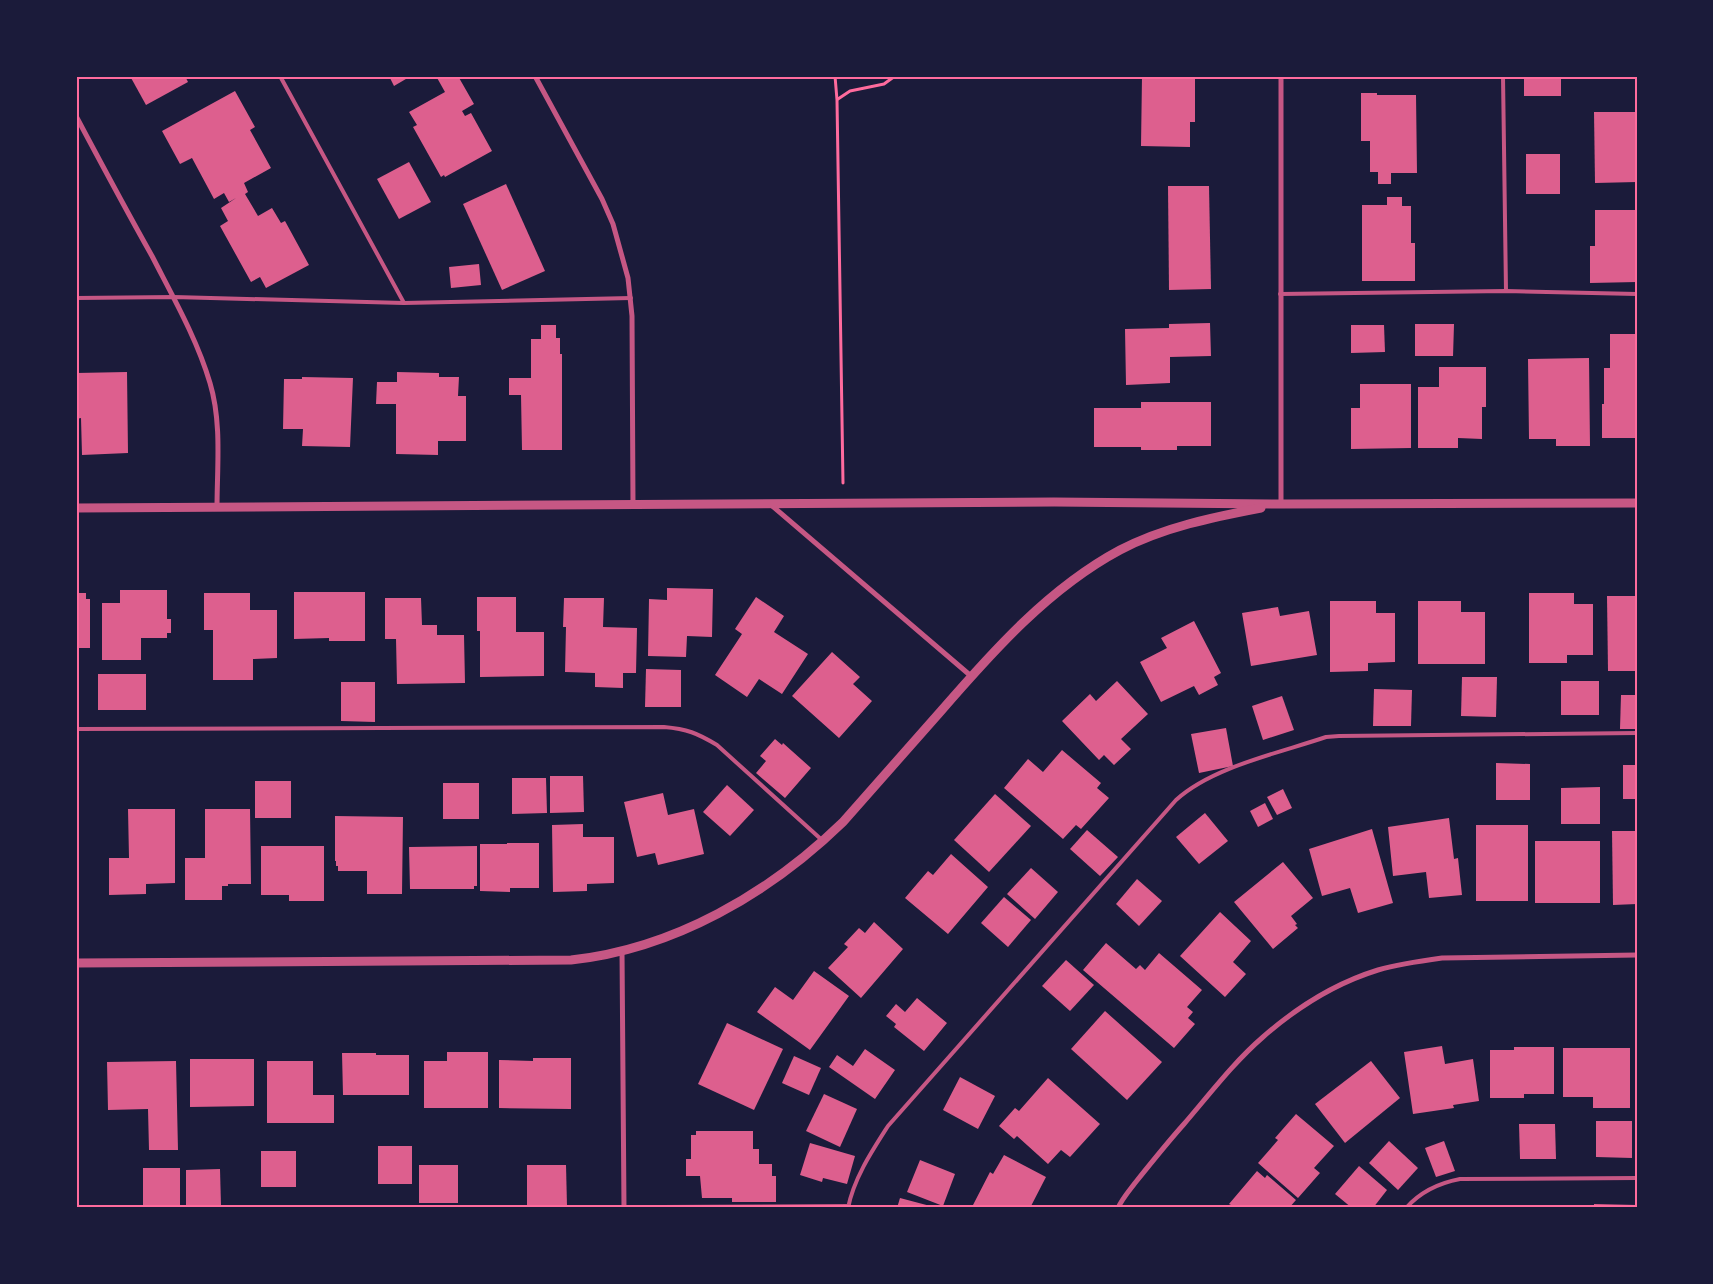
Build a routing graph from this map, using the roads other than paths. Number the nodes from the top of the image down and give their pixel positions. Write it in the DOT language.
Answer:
graph roads {
  1 [pos="280,76"];
  2 [pos="535,76"];
  3 [pos="1281,76"];
  4 [pos="1503,76"];
  5 [pos="76,116"];
  6 [pos="1506,291"];
  7 [pos="1280,294"];
  8 [pos="1637,294"];
  9 [pos="76,298"];
  10 [pos="174,298"];
  11 [pos="631,298"];
  12 [pos="404,303"];
  13 [pos="768,503"];
  14 [pos="1637,503"];
  15 [pos="633,504"];
  16 [pos="1281,504"];
  17 [pos="76,508"];
  18 [pos="218,508"];
  19 [pos="971,676"];
  20 [pos="76,729"];
  21 [pos="1637,732"];
  22 [pos="824,841"];
  23 [pos="622,951"];
  24 [pos="1637,955"];
  25 [pos="76,963"];
  26 [pos="1637,1178"];
  27 [pos="624,1207"];
  28 [pos="848,1207"];
  29 [pos="481,1208"];
  30 [pos="1118,1208"];
  31 [pos="1406,1208"];
  1 -- 12 [label="lane"];
  2 -- 11 [label="street"];
  3 -- 7 [label="street"];
  4 -- 6 [label="lane"];
  5 -- 10 [label="street"];
  6 -- 7 [label="lane"];
  6 -- 8 [label="lane"];
  7 -- 16 [label="street"];
  9 -- 10 [label="lane"];
  10 -- 12 [label="lane"];
  10 -- 18 [label="street"];
  11 -- 12 [label="lane"];
  11 -- 15 [label="street"];
  13 -- 15 [label="street"];
  13 -- 16 [label="street"];
  13 -- 19 [label="street"];
  14 -- 16 [label="street"];
  15 -- 18 [label="street"];
  16 -- 19 [label="street"];
  17 -- 18 [label="street"];
  19 -- 22 [label="street"];
  20 -- 22 [label="lane"];
  21 -- 28 [label="lane"];
  22 -- 23 [label="street"];
  23 -- 25 [label="street"];
  23 -- 27 [label="street"];
  24 -- 30 [label="street"];
  26 -- 31 [label="lane"];
  27 -- 28 [label="lane"];
  27 -- 29 [label="lane"];
}
